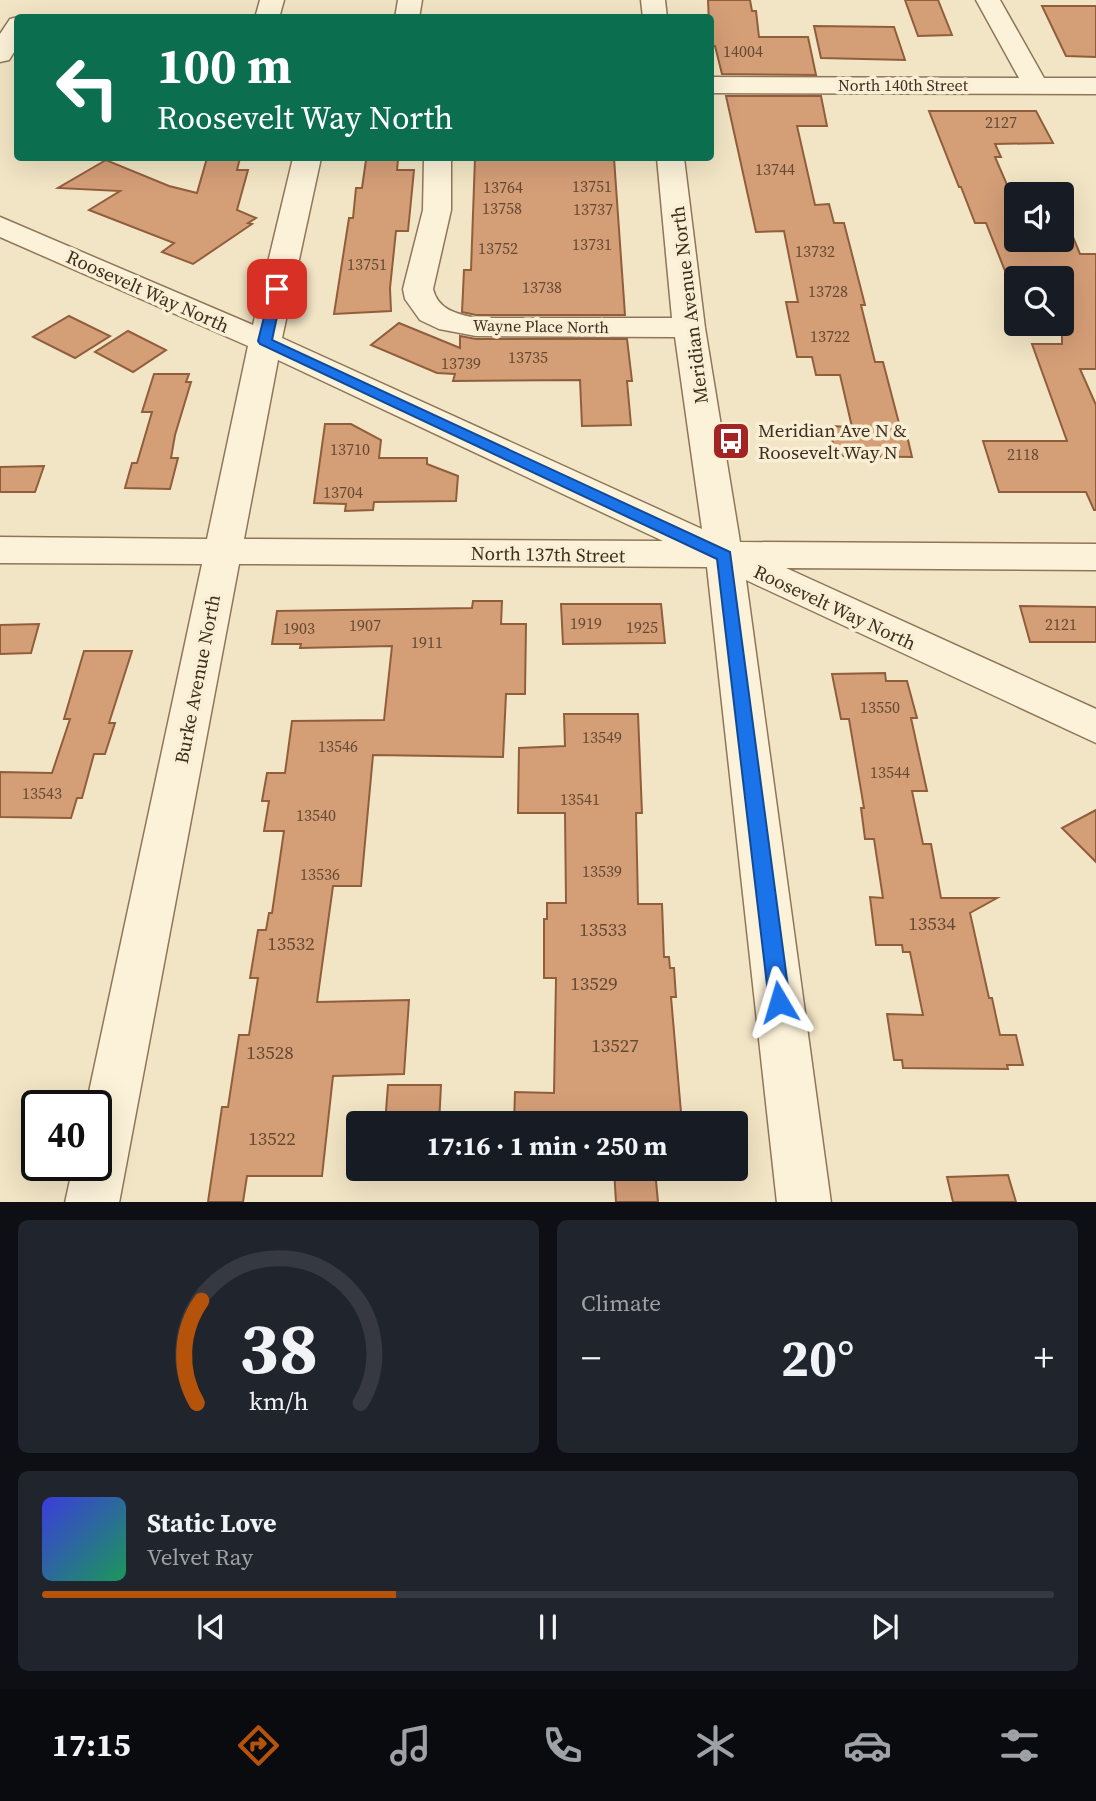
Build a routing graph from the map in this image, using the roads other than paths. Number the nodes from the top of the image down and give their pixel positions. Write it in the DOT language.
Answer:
graph roads {
  1 [pos="988,0"];
  2 [pos="14,31"];
  3 [pos="0,55"];
  4 [pos="714,85"];
  5 [pos="1035,85"];
  6 [pos="1096,86"];
  7 [pos="306,161"];
  8 [pos="438,161"];
  9 [pos="671,161"];
  10 [pos="0,226"];
  11 [pos="689,328"];
  12 [pos="265,341"];
  13 [pos="0,550"];
  14 [pos="222,551"];
  15 [pos="724,556"];
  16 [pos="1096,557"];
  17 [pos="1096,727"];
  18 [pos="92,1202"];
  19 [pos="804,1202"];
  1 -- 5 [label="street"];
  2 -- 3 [label="street"];
  4 -- 5 [label="street, North 140th Street"];
  5 -- 6 [label="street, North 140th Street"];
  7 -- 12 [label="street, Burke Avenue North"];
  8 -- 11 [label="street, Wayne Place North"];
  9 -- 11 [label="street, Meridian Avenue North"];
  10 -- 12 [label="street, Roosevelt Way North"];
  11 -- 15 [label="street, Meridian Avenue North"];
  12 -- 14 [label="street, Burke Avenue North"];
  12 -- 15 [label="street, Roosevelt Way North"];
  13 -- 14 [label="street, North 137th Street"];
  14 -- 15 [label="street, North 137th Street"];
  14 -- 18 [label="street, Burke Avenue North"];
  15 -- 16 [label="street, North 137th Street"];
  15 -- 17 [label="street, Roosevelt Way North"];
  15 -- 19 [label="street, Meridian Avenue North"];
}
